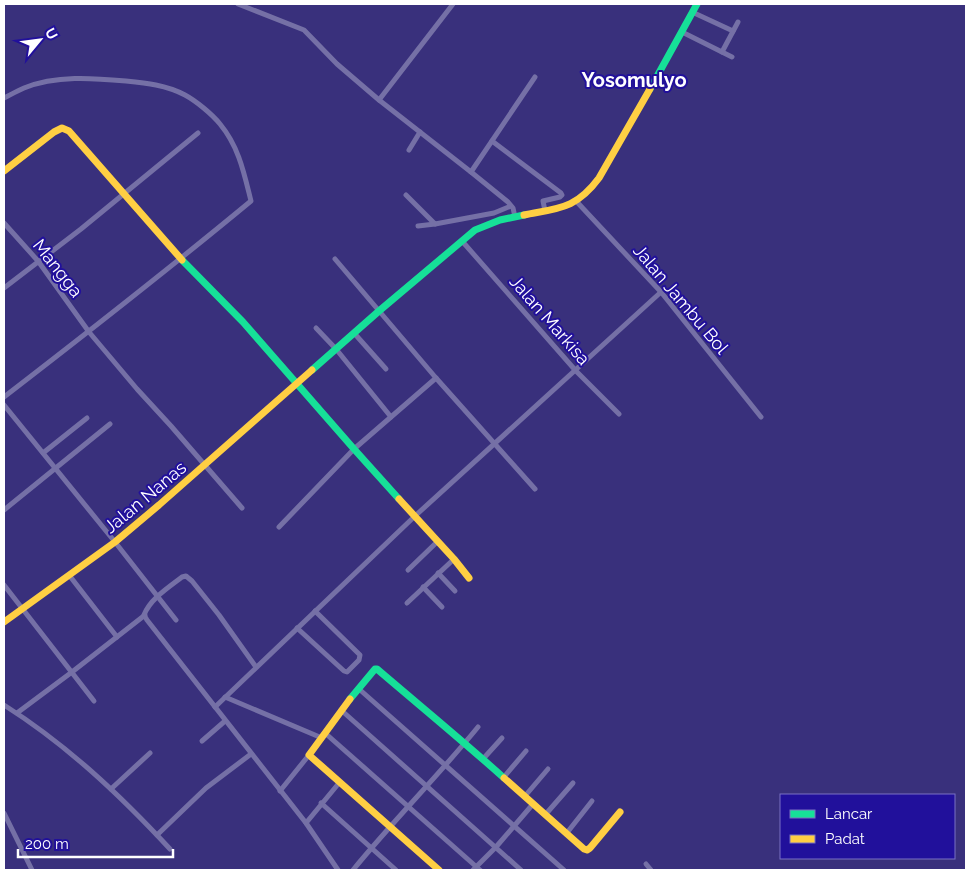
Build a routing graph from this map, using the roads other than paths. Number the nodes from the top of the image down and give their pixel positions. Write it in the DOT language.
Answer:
graph roads {
  1 [pos="238,4"];
  2 [pos="454,4"];
  3 [pos="697,4"];
  4 [pos="692,12"];
  5 [pos="738,22"];
  6 [pos="733,31"];
  7 [pos="682,32"];
  8 [pos="722,52"];
  9 [pos="732,56"];
  10 [pos="535,76"];
  11 [pos="4,98"];
  12 [pos="379,100"];
  13 [pos="420,132"];
  14 [pos="198,133"];
  15 [pos="492,141"];
  16 [pos="409,150"];
  17 [pos="4,171"];
  18 [pos="471,172"];
  19 [pos="124,192"];
  20 [pos="406,195"];
  21 [pos="577,202"];
  22 [pos="513,211"];
  23 [pos="545,211"];
  24 [pos="4,223"];
  25 [pos="435,224"];
  26 [pos="418,226"];
  27 [pos="462,241"];
  28 [pos="181,258"];
  29 [pos="335,259"];
  30 [pos="38,261"];
  31 [pos="4,288"];
  32 [pos="661,292"];
  33 [pos="379,311"];
  34 [pos="316,328"];
  35 [pos="89,332"];
  36 [pos="354,333"];
  37 [pos="336,349"];
  38 [pos="386,369"];
  39 [pos="576,371"];
  40 [pos="436,378"];
  41 [pos="296,384"];
  42 [pos="4,397"];
  43 [pos="4,405"];
  44 [pos="619,414"];
  45 [pos="391,417"];
  46 [pos="761,417"];
  47 [pos="87,418"];
  48 [pos="110,424"];
  49 [pos="495,444"];
  50 [pos="354,449"];
  51 [pos="43,453"];
  52 [pos="205,466"];
  53 [pos="56,468"];
  54 [pos="535,489"];
  55 [pos="242,508"];
  56 [pos="4,510"];
  57 [pos="416,516"];
  58 [pos="279,527"];
  59 [pos="438,541"];
  60 [pos="115,542"];
  61 [pos="454,559"];
  62 [pos="408,570"];
  63 [pos="438,573"];
  64 [pos="69,575"];
  65 [pos="470,578"];
  66 [pos="4,585"];
  67 [pos="423,587"];
  68 [pos="455,591"];
  69 [pos="158,596"];
  70 [pos="407,603"];
  71 [pos="442,607"];
  72 [pos="23,608"];
  73 [pos="315,611"];
  74 [pos="144,615"];
  75 [pos="176,620"];
  76 [pos="4,622"];
  77 [pos="297,628"];
  78 [pos="117,637"];
  79 [pos="256,666"];
  80 [pos="72,672"];
  81 [pos="359,689"];
  82 [pos="225,697"];
  83 [pos="94,701"];
  84 [pos="4,705"];
  85 [pos="214,707"];
  86 [pos="341,710"];
  87 [pos="17,713"];
  88 [pos="225,721"];
  89 [pos="478,727"];
  90 [pos="324,735"];
  91 [pos="502,738"];
  92 [pos="202,741"];
  93 [pos="465,743"];
  94 [pos="526,751"];
  95 [pos="150,753"];
  96 [pos="251,754"];
  97 [pos="309,755"];
  98 [pos="483,759"];
  99 [pos="445,765"];
  100 [pos="548,769"];
  101 [pos="503,778"];
  102 [pos="339,783"];
  103 [pos="573,783"];
  104 [pos="427,785"];
  105 [pos="111,789"];
  106 [pos="280,791"];
  107 [pos="525,796"];
  108 [pos="592,801"];
  109 [pos="321,803"];
  110 [pos="533,804"];
  111 [pos="409,807"];
  112 [pos="620,812"];
  113 [pos="4,813"];
  114 [pos="545,815"];
  115 [pos="306,823"];
  116 [pos="515,825"];
  117 [pos="390,827"];
  118 [pos="566,834"];
  119 [pos="157,835"];
  120 [pos="496,847"];
  121 [pos="371,848"];
  122 [pos="170,849"];
  123 [pos="646,864"];
  124 [pos="477,869"];
  125 [pos="32,870"];
  126 [pos="338,870"];
  127 [pos="352,870"];
  128 [pos="395,870"];
  129 [pos="439,870"];
  130 [pos="521,870"];
  131 [pos="564,870"];
  132 [pos="651,870"];
  1 -- 12 [label="street"];
  2 -- 12 [label="street"];
  3 -- 4 [label="street"];
  4 -- 6 [label="street"];
  4 -- 7 [label="street"];
  5 -- 6 [label="street"];
  6 -- 8 [label="street"];
  7 -- 8 [label="street"];
  7 -- 21 [label="street"];
  8 -- 9 [label="street"];
  10 -- 15 [label="street"];
  11 -- 28 [label="street"];
  12 -- 13 [label="street"];
  13 -- 16 [label="street"];
  13 -- 18 [label="street"];
  14 -- 19 [label="street"];
  15 -- 18 [label="street"];
  15 -- 23 [label="street"];
  17 -- 19 [label="street"];
  18 -- 22 [label="street"];
  19 -- 28 [label="street"];
  19 -- 30 [label="street"];
  20 -- 25 [label="street"];
  21 -- 23 [label="street, Jalan Nanas"];
  21 -- 32 [label="street, Jalan Jambu Bol"];
  22 -- 23 [label="street, Jalan Nanas"];
  22 -- 25 [label="street"];
  22 -- 27 [label="street, Jalan Nanas"];
  24 -- 30 [label="street, Mangga"];
  25 -- 26 [label="street"];
  27 -- 33 [label="street, Jalan Nanas"];
  27 -- 39 [label="street, Jalan Markisa"];
  28 -- 35 [label="street"];
  28 -- 41 [label="street"];
  29 -- 33 [label="street"];
  30 -- 31 [label="street"];
  30 -- 35 [label="street, Mangga"];
  32 -- 39 [label="street"];
  32 -- 46 [label="street, Jalan Jambu Bol"];
  33 -- 36 [label="street, Jalan Nanas"];
  33 -- 40 [label="street"];
  34 -- 37 [label="street"];
  35 -- 42 [label="street"];
  35 -- 52 [label="street, Mangga"];
  36 -- 37 [label="street, Jalan Nanas"];
  36 -- 38 [label="street"];
  37 -- 41 [label="street, Jalan Nanas"];
  37 -- 45 [label="street"];
  39 -- 44 [label="street, Jalan Markisa"];
  39 -- 49 [label="street"];
  40 -- 45 [label="street"];
  40 -- 49 [label="street"];
  41 -- 50 [label="street"];
  41 -- 52 [label="street, Jalan Nanas"];
  43 -- 51 [label="street"];
  45 -- 50 [label="street"];
  47 -- 51 [label="street"];
  48 -- 53 [label="street"];
  49 -- 54 [label="street"];
  49 -- 57 [label="street"];
  50 -- 57 [label="street"];
  50 -- 58 [label="street"];
  51 -- 53 [label="street"];
  52 -- 55 [label="street, Mangga"];
  52 -- 60 [label="street, Jalan Nanas"];
  53 -- 56 [label="street"];
  53 -- 60 [label="street"];
  57 -- 59 [label="street"];
  57 -- 73 [label="street"];
  59 -- 61 [label="street"];
  59 -- 62 [label="street"];
  60 -- 64 [label="street, Jalan Nanas"];
  60 -- 69 [label="street"];
  61 -- 63 [label="street"];
  61 -- 65 [label="street"];
  63 -- 67 [label="street"];
  63 -- 68 [label="street"];
  64 -- 72 [label="street, Jalan Nanas"];
  64 -- 78 [label="street"];
  66 -- 72 [label="street"];
  67 -- 70 [label="street"];
  67 -- 71 [label="street"];
  69 -- 74 [label="street"];
  69 -- 75 [label="street"];
  69 -- 79 [label="street"];
  72 -- 76 [label="street, Jalan Nanas"];
  72 -- 80 [label="street"];
  73 -- 77 [label="street"];
  73 -- 77 [label="street"];
  74 -- 78 [label="street"];
  74 -- 85 [label="street"];
  77 -- 79 [label="street"];
  78 -- 80 [label="street"];
  79 -- 82 [label="street"];
  80 -- 83 [label="street"];
  80 -- 87 [label="street"];
  81 -- 86 [label="street"];
  81 -- 93 [label="street"];
  81 -- 99 [label="street"];
  82 -- 85 [label="street"];
  82 -- 90 [label="street"];
  84 -- 87 [label="street"];
  85 -- 88 [label="street"];
  86 -- 90 [label="street"];
  86 -- 104 [label="street"];
  87 -- 105 [label="street"];
  88 -- 92 [label="street"];
  88 -- 96 [label="street"];
  89 -- 93 [label="street"];
  90 -- 97 [label="street"];
  90 -- 111 [label="street"];
  91 -- 98 [label="street"];
  93 -- 98 [label="street"];
  93 -- 99 [label="street"];
  94 -- 101 [label="street"];
  95 -- 105 [label="street"];
  96 -- 106 [label="street"];
  96 -- 119 [label="street"];
  97 -- 102 [label="street"];
  97 -- 106 [label="street"];
  98 -- 101 [label="street"];
  99 -- 104 [label="street"];
  99 -- 116 [label="street"];
  100 -- 107 [label="street"];
  101 -- 107 [label="street"];
  102 -- 109 [label="street"];
  102 -- 117 [label="street"];
  103 -- 114 [label="street"];
  104 -- 111 [label="street"];
  104 -- 120 [label="street"];
  105 -- 119 [label="street"];
  106 -- 115 [label="street"];
  107 -- 110 [label="street"];
  108 -- 118 [label="street"];
  109 -- 115 [label="street"];
  109 -- 121 [label="street"];
  110 -- 114 [label="street"];
  110 -- 116 [label="street"];
  111 -- 117 [label="street"];
  111 -- 124 [label="street"];
  112 -- 118 [label="street"];
  113 -- 125 [label="street"];
  114 -- 118 [label="street"];
  115 -- 126 [label="street"];
  116 -- 120 [label="street"];
  116 -- 131 [label="street"];
  117 -- 121 [label="street"];
  117 -- 129 [label="street"];
  119 -- 122 [label="street"];
  120 -- 124 [label="street"];
  120 -- 130 [label="street"];
  121 -- 127 [label="street"];
  121 -- 128 [label="street"];
  123 -- 132 [label="street"];
}
